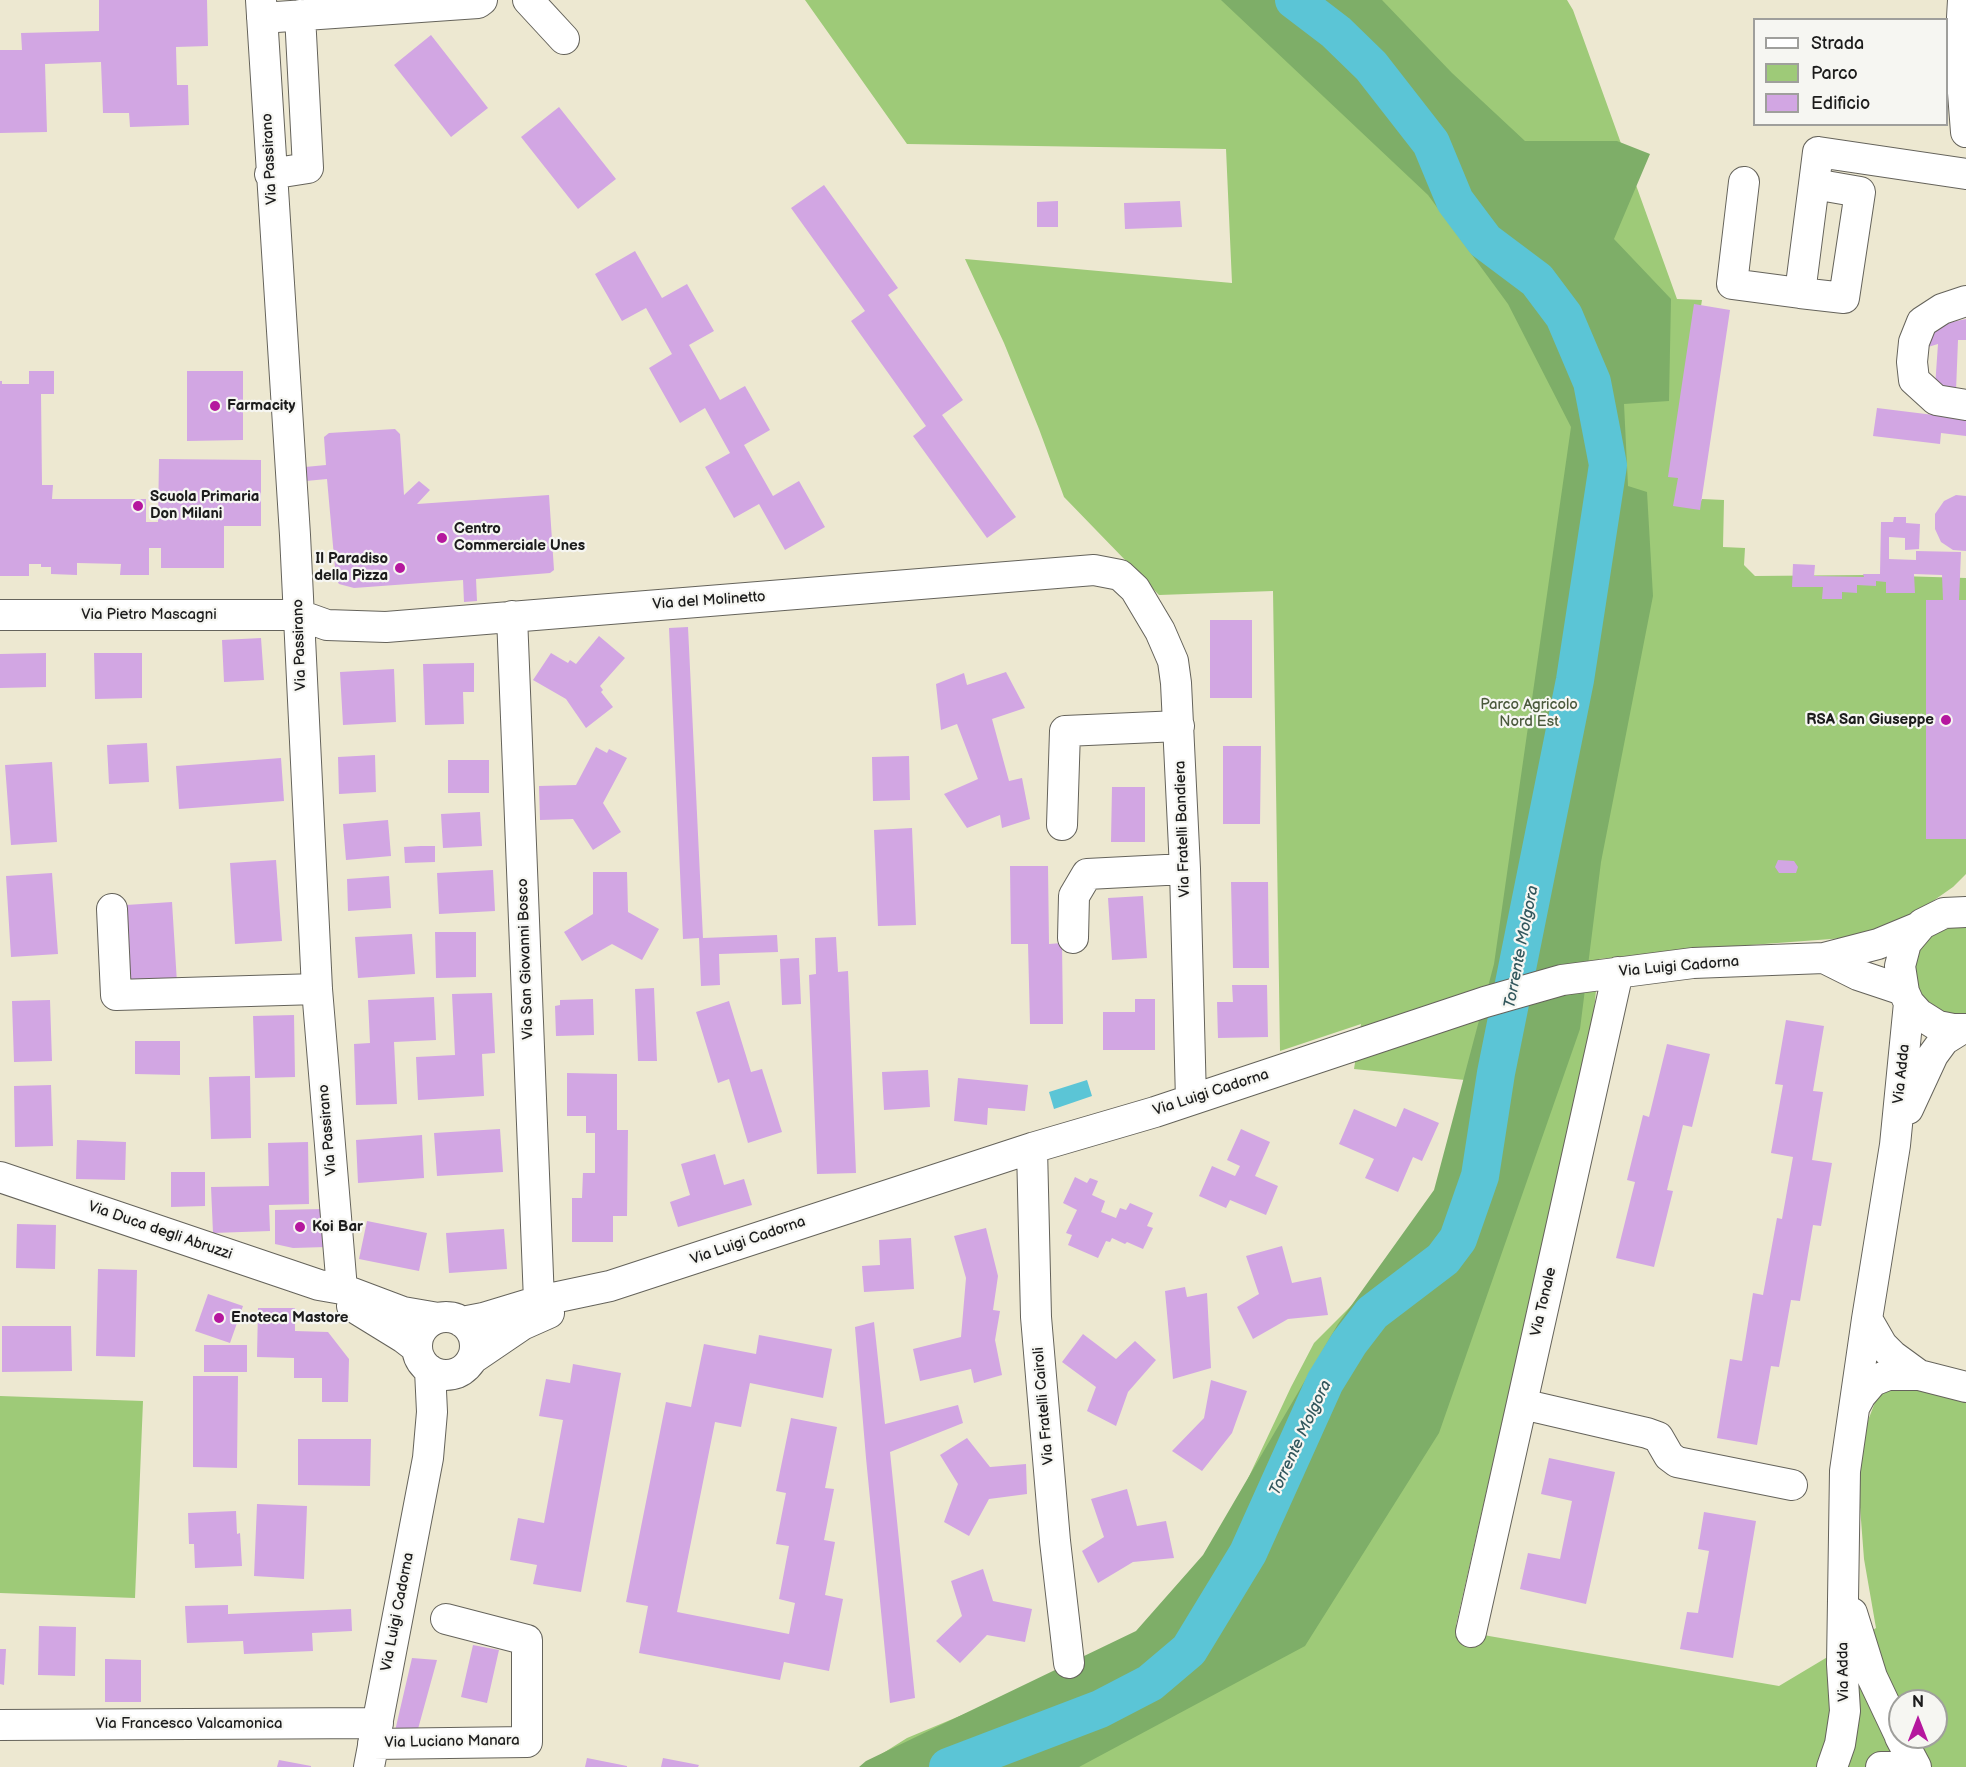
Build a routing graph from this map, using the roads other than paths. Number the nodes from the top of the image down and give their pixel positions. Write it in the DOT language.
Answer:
graph roads {
  1 [pos="482,0"];
  2 [pos="528,0"];
  3 [pos="1963,0"];
  4 [pos="261,9"];
  5 [pos="300,15"];
  6 [pos="564,39"];
  7 [pos="1966,132"];
  8 [pos="270,174"];
  9 [pos="1966,174"];
  10 [pos="1744,182"];
  11 [pos="1814,184"];
  12 [pos="1800,293"];
  13 [pos="1966,301"];
  14 [pos="1966,405"];
  15 [pos="1120,575"];
  16 [pos="0,615"];
  17 [pos="299,615"];
  18 [pos="512,616"];
  19 [pos="1179,726"];
  20 [pos="1062,825"];
  21 [pos="1185,869"];
  22 [pos="112,909"];
  23 [pos="1949,913"];
  24 [pos="1073,938"];
  25 [pos="1824,958"];
  26 [pos="1618,972"];
  27 [pos="317,990"];
  28 [pos="1906,996"];
  29 [pos="1963,1029"];
  30 [pos="1191,1100"];
  31 [pos="1895,1145"];
  32 [pos="1032,1148"];
  33 [pos="0,1177"];
  34 [pos="610,1286"];
  35 [pos="331,1287"];
  36 [pos="539,1301"];
  37 [pos="1867,1319"];
  38 [pos="450,1320"];
  39 [pos="423,1359"];
  40 [pos="467,1365"];
  41 [pos="1919,1375"];
  42 [pos="1966,1387"];
  43 [pos="1522,1404"];
  44 [pos="1854,1408"];
  45 [pos="428,1458"];
  46 [pos="1792,1485"];
  47 [pos="1845,1575"];
  48 [pos="446,1619"];
  49 [pos="1471,1632"];
  50 [pos="1069,1663"];
  51 [pos="1888,1711"];
  52 [pos="0,1725"];
  53 [pos="373,1745"];
  54 [pos="1906,1749"];
  55 [pos="1832,1767"];
  56 [pos="1881,1767"];
  57 [pos="1914,1767"];
  1 -- 5 [label="street"];
  2 -- 6 [label="street"];
  3 -- 7 [label="street"];
  4 -- 5 [label="street"];
  4 -- 8 [label="street, Via Passirano"];
  5 -- 8 [label="street"];
  8 -- 17 [label="street, Via Passirano"];
  9 -- 11 [label="street"];
  10 -- 12 [label="street"];
  11 -- 12 [label="street"];
  11 -- 12 [label="street"];
  13 -- 14 [label="street"];
  15 -- 18 [label="street, Via del Molinetto"];
  15 -- 19 [label="street, Via Fratelli Bandiera"];
  16 -- 17 [label="street, Via Pietro Mascagni"];
  17 -- 18 [label="street, Via del Molinetto"];
  17 -- 27 [label="street, Via Passirano"];
  18 -- 36 [label="street, Via San Giovanni Bosco"];
  19 -- 20 [label="street"];
  19 -- 21 [label="street, Via Fratelli Bandiera"];
  21 -- 24 [label="street"];
  21 -- 30 [label="street, Via Fratelli Bandiera"];
  22 -- 27 [label="street"];
  23 -- 25 [label="street, Via Luigi Cadorna"];
  23 -- 28 [label="street, Via Adda"];
  25 -- 26 [label="street, Via Luigi Cadorna"];
  25 -- 28 [label="street, Via Luigi Cadorna"];
  26 -- 30 [label="street, Via Luigi Cadorna"];
  26 -- 43 [label="street, Via Tonale"];
  27 -- 35 [label="street, Via Passirano"];
  28 -- 29 [label="street"];
  28 -- 31 [label="street, Via Adda"];
  29 -- 31 [label="street, Via Adda"];
  30 -- 32 [label="street, Via Luigi Cadorna"];
  31 -- 37 [label="street, Via Adda"];
  32 -- 34 [label="street, Via Luigi Cadorna"];
  32 -- 50 [label="street, Via Fratelli Cairoli"];
  33 -- 35 [label="street, Via Duca degli Abruzzi"];
  34 -- 36 [label="street, Via Luigi Cadorna"];
  34 -- 40 [label="street, Via Luigi Cadorna"];
  35 -- 38 [label="street, Via Duca degli Abruzzi"];
  35 -- 39 [label="street, Via Duca degli Abruzzi"];
  36 -- 38 [label="street, Via Luigi Cadorna"];
  37 -- 41 [label="street"];
  37 -- 44 [label="street, Via Adda"];
  38 -- 39 [label="street"];
  38 -- 40 [label="street"];
  39 -- 40 [label="street"];
  39 -- 45 [label="street, Via Luigi Cadorna"];
  40 -- 45 [label="street, Via Luigi Cadorna"];
  41 -- 42 [label="street"];
  41 -- 44 [label="street"];
  43 -- 46 [label="street"];
  43 -- 49 [label="street, Via Tonale"];
  44 -- 47 [label="street, Via Adda"];
  45 -- 53 [label="street, Via Luigi Cadorna"];
  47 -- 51 [label="street, Via Adda"];
  47 -- 55 [label="street, Via Adda"];
  48 -- 53 [label="street, Via Luciano Manara"];
  52 -- 53 [label="street, Via Francesco Valcamonica"];
  54 -- 57 [label="street, Via Adda"];
  56 -- 57 [label="street, Via Adda"];
}
